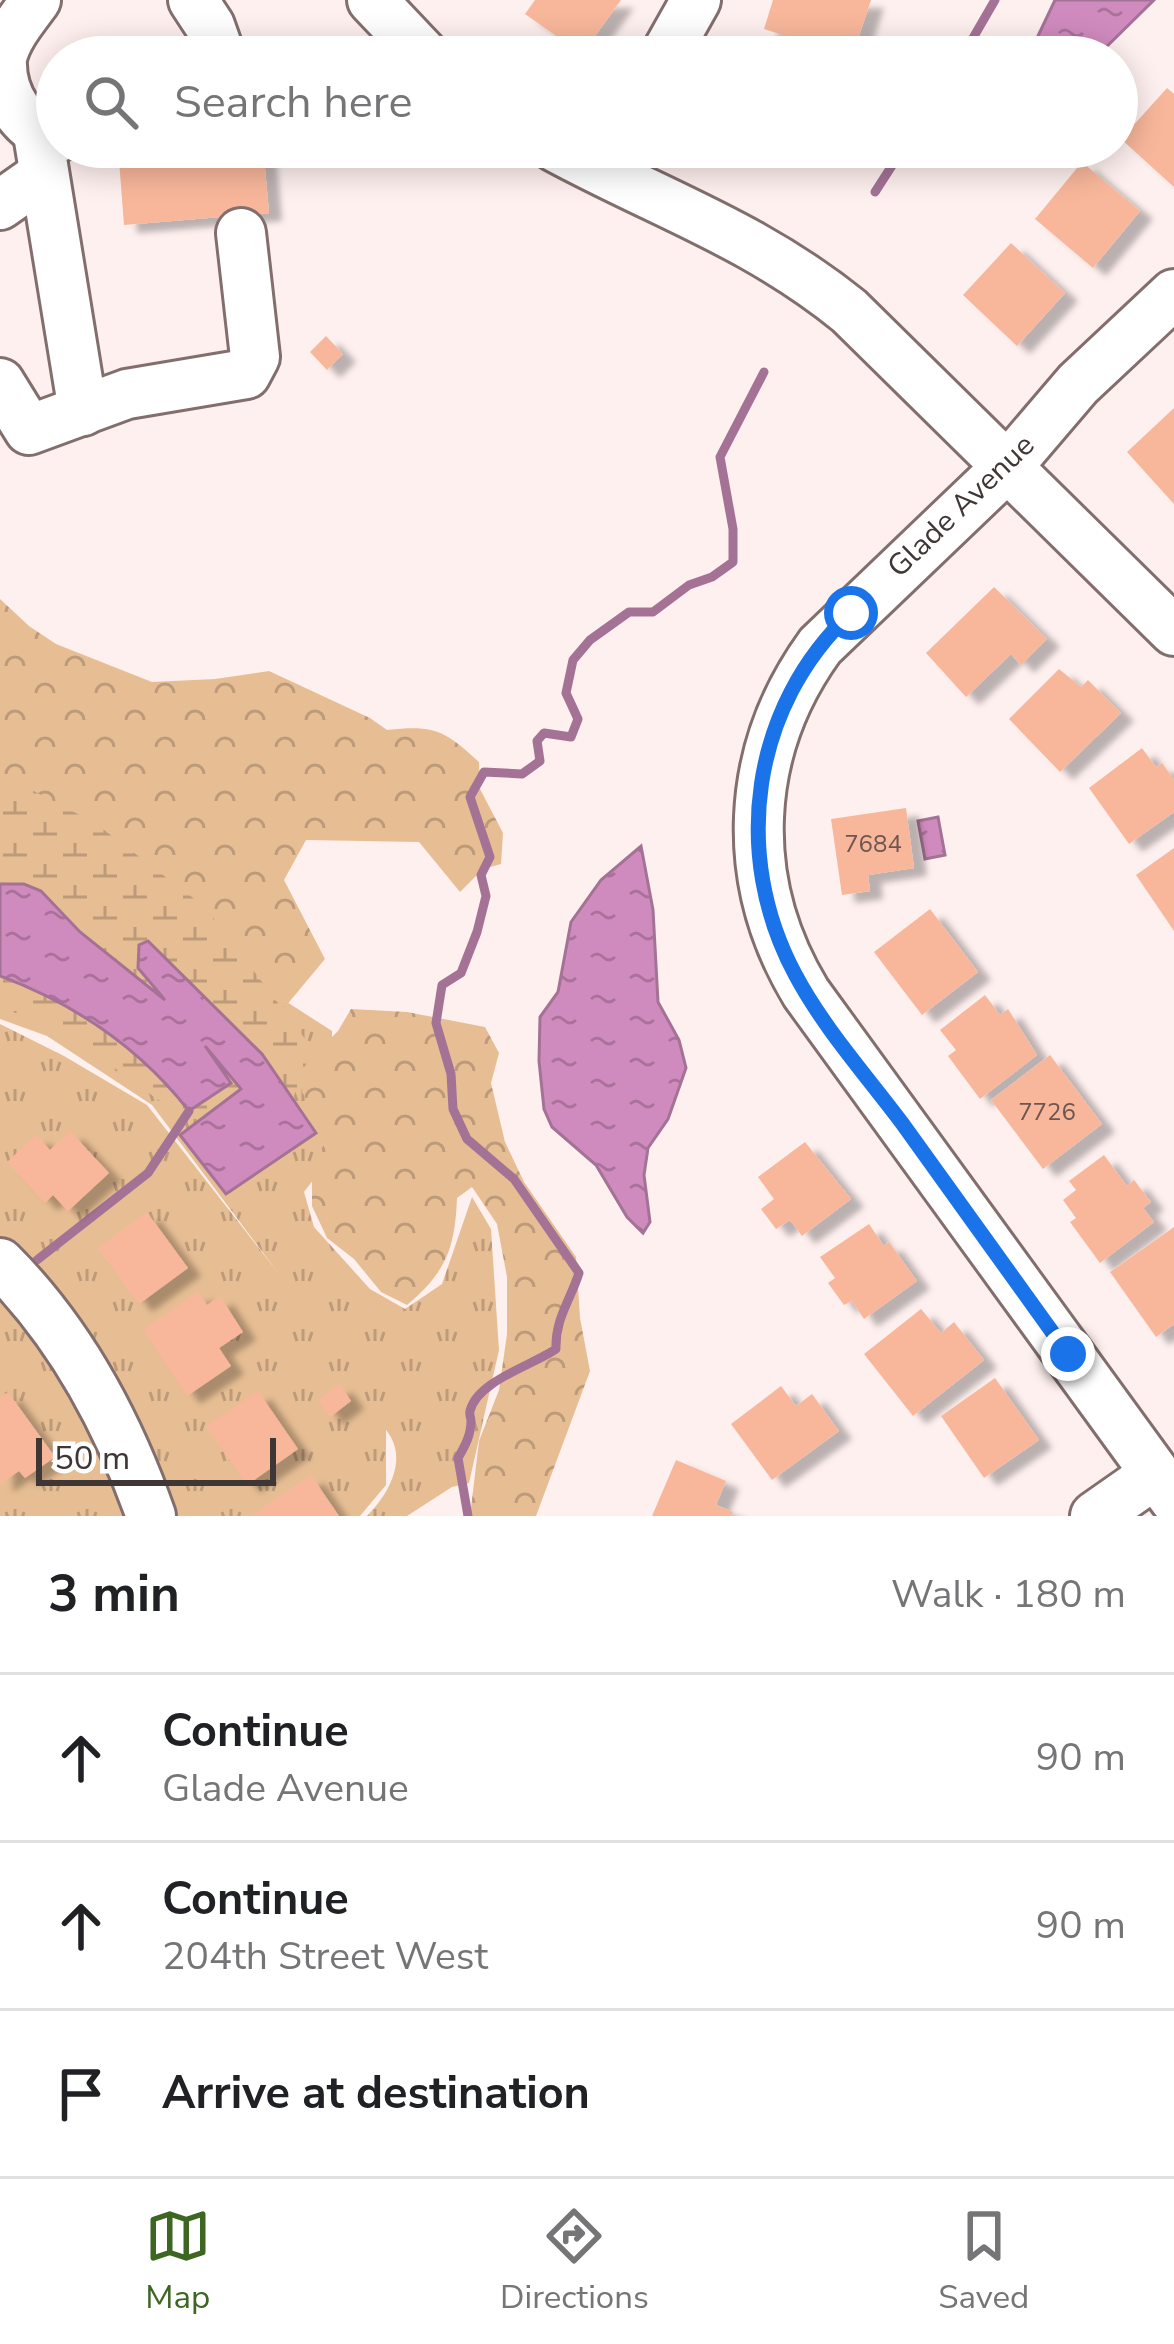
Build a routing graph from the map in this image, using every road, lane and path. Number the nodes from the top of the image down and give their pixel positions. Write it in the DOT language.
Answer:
graph roads {
  1 [pos="36,0"];
  2 [pos="193,0"];
  3 [pos="372,0"];
  4 [pos="696,0"];
  5 [pos="214,36"];
  6 [pos="406,36"];
  7 [pos="676,36"];
  8 [pos="36,137"];
  9 [pos="36,161"];
  10 [pos="49,168"];
  11 [pos="625,168"];
  12 [pos="0,205"];
  13 [pos="241,233"];
  14 [pos="1174,294"];
  15 [pos="0,382"];
  16 [pos="83,411"];
  17 [pos="1008,466"];
  18 [pos="1174,632"];
  19 [pos="0,1263"];
  20 [pos="1165,1486"];
  21 [pos="151,1516"];
  22 [pos="1096,1516"];
  1 -- 8 [label="street"];
  2 -- 5 [label="street"];
  3 -- 6 [label="street"];
  4 -- 7 [label="street"];
  9 -- 12 [label="street"];
  10 -- 16 [label="street"];
  11 -- 17 [label="street"];
  13 -- 16 [label="street"];
  14 -- 17 [label="street, Glade Avenue"];
  15 -- 16 [label="street"];
  17 -- 18 [label="street"];
  17 -- 20 [label="street, Glade Avenue"];
  19 -- 21 [label="street"];
  20 -- 22 [label="street"];
}
